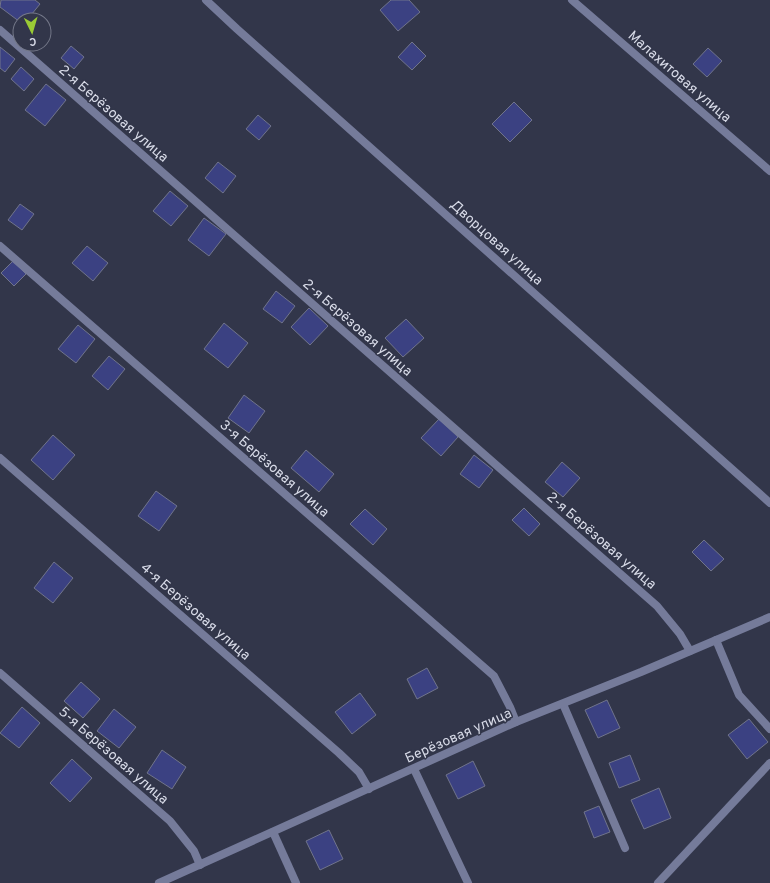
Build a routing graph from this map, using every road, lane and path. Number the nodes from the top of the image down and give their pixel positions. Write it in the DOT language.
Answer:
graph roads {
  1 [pos="206,0"];
  2 [pos="572,0"];
  3 [pos="0,30"];
  4 [pos="770,171"];
  5 [pos="0,246"];
  6 [pos="0,458"];
  7 [pos="770,503"];
  8 [pos="770,617"];
  9 [pos="716,640"];
  10 [pos="690,651"];
  11 [pos="0,673"];
  12 [pos="563,704"];
  13 [pos="516,722"];
  14 [pos="770,728"];
  15 [pos="770,763"];
  16 [pos="414,769"];
  17 [pos="369,789"];
  18 [pos="273,832"];
  19 [pos="625,848"];
  20 [pos="200,865"];
  21 [pos="159,883"];
  22 [pos="296,883"];
  23 [pos="468,883"];
  24 [pos="658,883"];
  1 -- 7 [label="street, Дворцовая улица"];
  2 -- 4 [label="street, Малахитовая улица"];
  3 -- 10 [label="street, 2-я Берёзовая улица"];
  5 -- 13 [label="street, 3-я Берёзовая улица"];
  6 -- 17 [label="street, 4-я Берёзовая улица"];
  8 -- 9 [label="street, Берёзовая улица"];
  9 -- 10 [label="street, Берёзовая улица"];
  9 -- 14 [label="street"];
  10 -- 12 [label="street, Берёзовая улица"];
  11 -- 20 [label="street, 5-я Берёзовая улица"];
  12 -- 13 [label="street, Берёзовая улица"];
  12 -- 19 [label="street"];
  13 -- 16 [label="street, Берёзовая улица"];
  15 -- 24 [label="street"];
  16 -- 17 [label="street, Берёзовая улица"];
  16 -- 23 [label="street"];
  17 -- 18 [label="street, Берёзовая улица"];
  18 -- 20 [label="street, Берёзовая улица"];
  18 -- 22 [label="street"];
  20 -- 21 [label="street, Берёзовая улица"];
}
